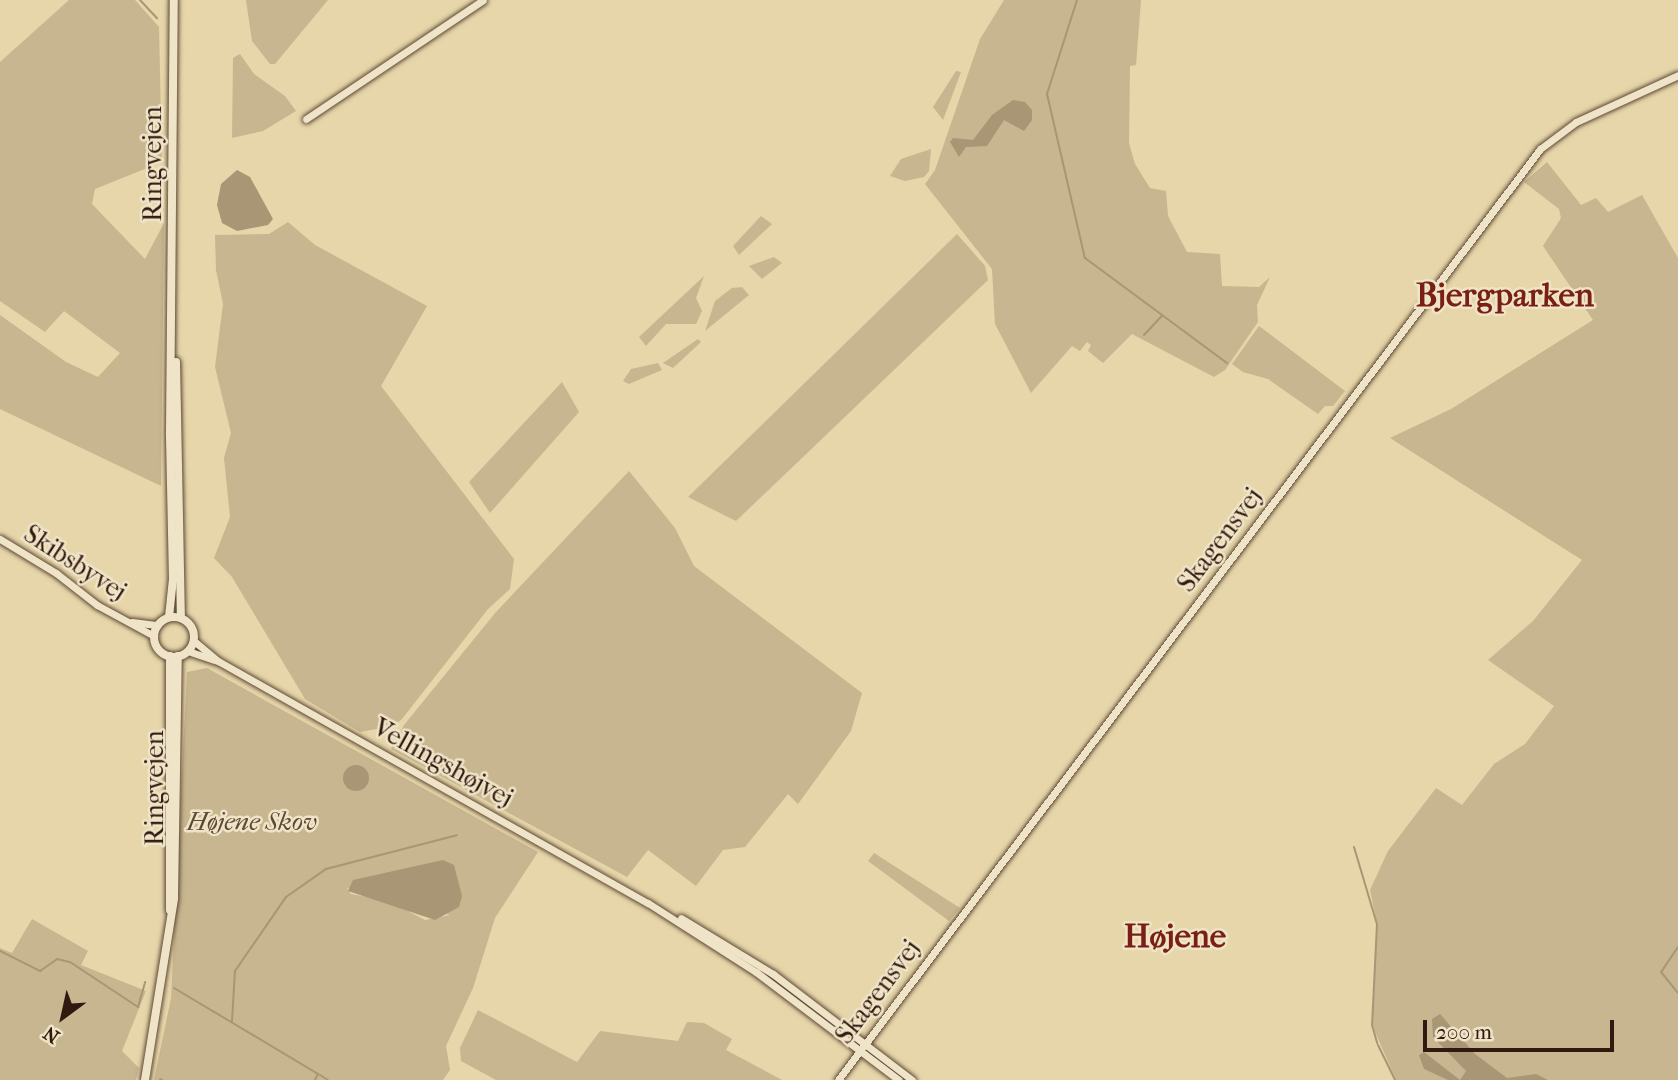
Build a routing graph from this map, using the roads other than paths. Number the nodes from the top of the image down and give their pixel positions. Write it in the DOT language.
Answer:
graph roads {
  1 [pos="174,0"];
  2 [pos="483,0"];
  3 [pos="1678,75"];
  4 [pos="306,119"];
  5 [pos="174,328"];
  6 [pos="0,539"];
  7 [pos="169,617"];
  8 [pos="181,618"];
  9 [pos="128,621"];
  10 [pos="158,625"];
  11 [pos="154,636"];
  12 [pos="194,641"];
  13 [pos="188,651"];
  14 [pos="174,656"];
  15 [pos="218,661"];
  16 [pos="862,1046"];
  17 [pos="145,1080"];
  18 [pos="838,1080"];
  19 [pos="899,1080"];
  20 [pos="912,1080"];
  1 -- 5 [label="main road, Ringvejen"];
  2 -- 4 [label="street"];
  3 -- 16 [label="street, Skagensvej"];
  5 -- 7 [label="main road, Ringvejen"];
  5 -- 8 [label="main road, Ringvejen"];
  6 -- 9 [label="street, Skibsbyvej"];
  7 -- 8 [label="main road"];
  7 -- 10 [label="main road"];
  8 -- 12 [label="main road"];
  9 -- 10 [label="street, Skibsbyvej"];
  9 -- 11 [label="street, Skibsbyvej"];
  10 -- 11 [label="main road"];
  11 -- 14 [label="main road"];
  12 -- 13 [label="main road"];
  12 -- 15 [label="street, Vellingshøjvej"];
  13 -- 14 [label="main road"];
  13 -- 15 [label="street, Vellingshøjvej"];
  14 -- 17 [label="main road, Ringvejen"];
  15 -- 16 [label="street, Vellingshøjvej"];
  16 -- 18 [label="street, Skagensvej"];
  16 -- 19 [label="street, Vellingshøjvej"];
  16 -- 20 [label="street, Vellingshøjvej"];
}
